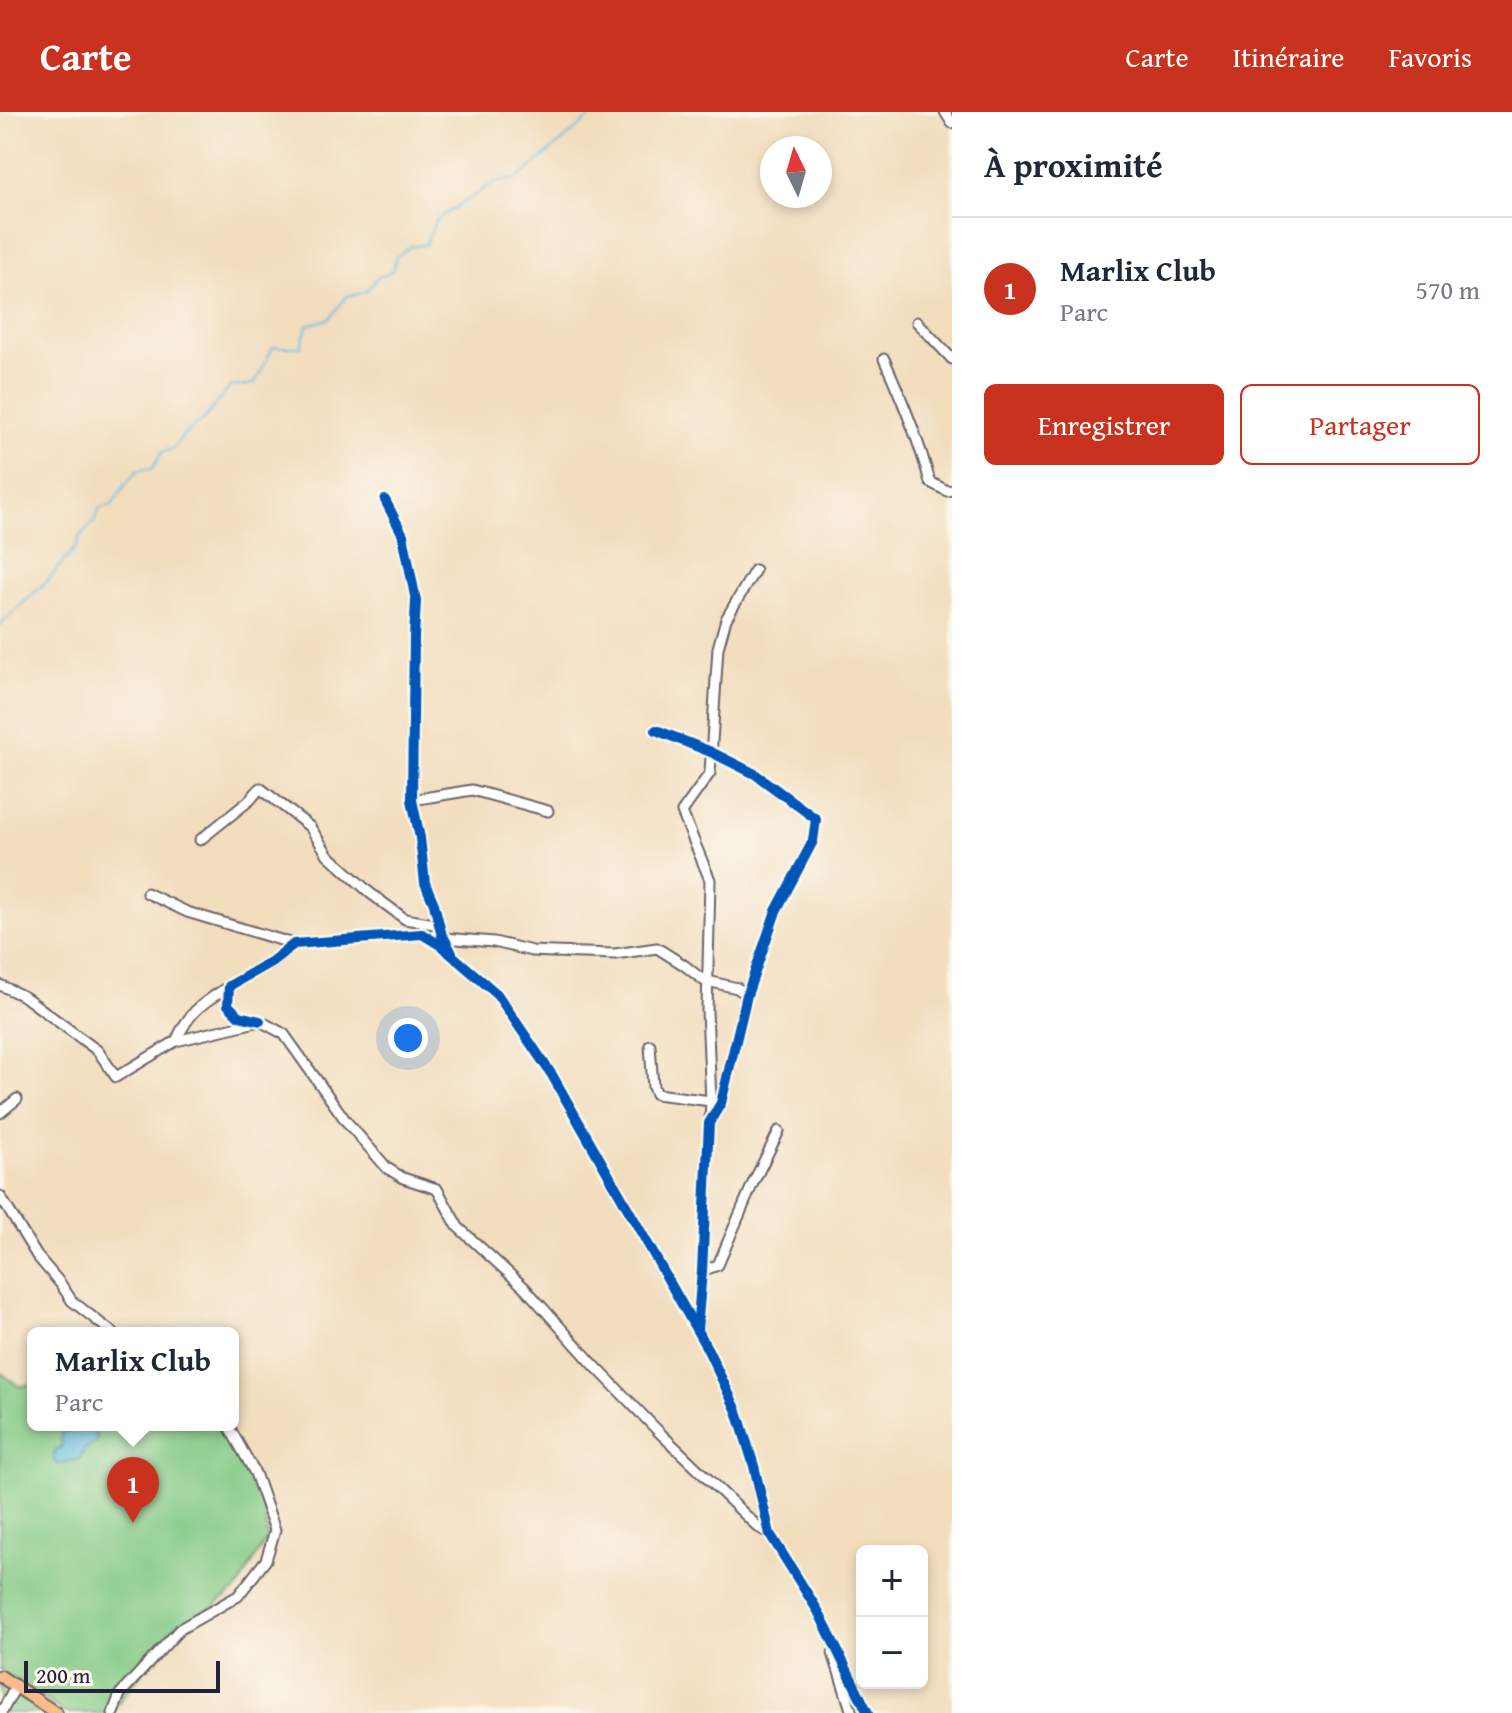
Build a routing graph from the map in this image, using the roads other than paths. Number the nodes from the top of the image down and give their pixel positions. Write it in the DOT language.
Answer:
graph roads {
  1 [pos="945,112"];
  2 [pos="952,123"];
  3 [pos="917,322"];
  4 [pos="884,359"];
  5 [pos="952,359"];
  6 [pos="952,490"];
  7 [pos="385,500"];
  8 [pos="755,570"];
  9 [pos="656,730"];
  10 [pos="711,752"];
  11 [pos="412,800"];
  12 [pos="548,811"];
  13 [pos="200,840"];
  14 [pos="147,893"];
  15 [pos="440,925"];
  16 [pos="444,938"];
  17 [pos="294,944"];
  18 [pos="453,957"];
  19 [pos="708,980"];
  20 [pos="0,985"];
  21 [pos="229,986"];
  22 [pos="747,995"];
  23 [pos="260,1021"];
  24 [pos="176,1041"];
  25 [pos="650,1045"];
  26 [pos="17,1099"];
  27 [pos="711,1101"];
  28 [pos="0,1113"];
  29 [pos="709,1123"];
  30 [pos="779,1131"];
  31 [pos="0,1196"];
  32 [pos="702,1271"];
  33 [pos="105,1327"];
  34 [pos="697,1330"];
  35 [pos="232,1431"];
  36 [pos="770,1534"];
  37 [pos="824,1624"];
  38 [pos="0,1676"];
  39 [pos="16,1686"];
  40 [pos="1,1713"];
  41 [pos="56,1713"];
  42 [pos="113,1713"];
  43 [pos="852,1713"];
  44 [pos="868,1713"];
  1 -- 2 [label="street"];
  3 -- 5 [label="street"];
  4 -- 6 [label="street"];
  7 -- 11 [label="street"];
  8 -- 10 [label="street"];
  9 -- 10 [label="street"];
  10 -- 19 [label="street"];
  10 -- 22 [label="street"];
  11 -- 12 [label="street"];
  11 -- 15 [label="street"];
  13 -- 15 [label="street"];
  14 -- 17 [label="street"];
  15 -- 16 [label="street"];
  16 -- 18 [label="street"];
  16 -- 19 [label="street"];
  17 -- 18 [label="street"];
  17 -- 21 [label="street"];
  18 -- 34 [label="street"];
  19 -- 22 [label="street"];
  19 -- 27 [label="street"];
  20 -- 24 [label="street"];
  21 -- 23 [label="street"];
  21 -- 24 [label="street"];
  22 -- 29 [label="street"];
  23 -- 24 [label="street"];
  23 -- 36 [label="street"];
  25 -- 27 [label="street"];
  26 -- 28 [label="street"];
  27 -- 29 [label="street"];
  29 -- 32 [label="street"];
  30 -- 32 [label="street"];
  31 -- 33 [label="street"];
  32 -- 34 [label="street"];
  34 -- 36 [label="street"];
  35 -- 42 [label="street"];
  36 -- 37 [label="street"];
  37 -- 43 [label="street"];
  37 -- 44 [label="street"];
  38 -- 39 [label="main road"];
  39 -- 40 [label="street"];
  39 -- 41 [label="main road"];
}
